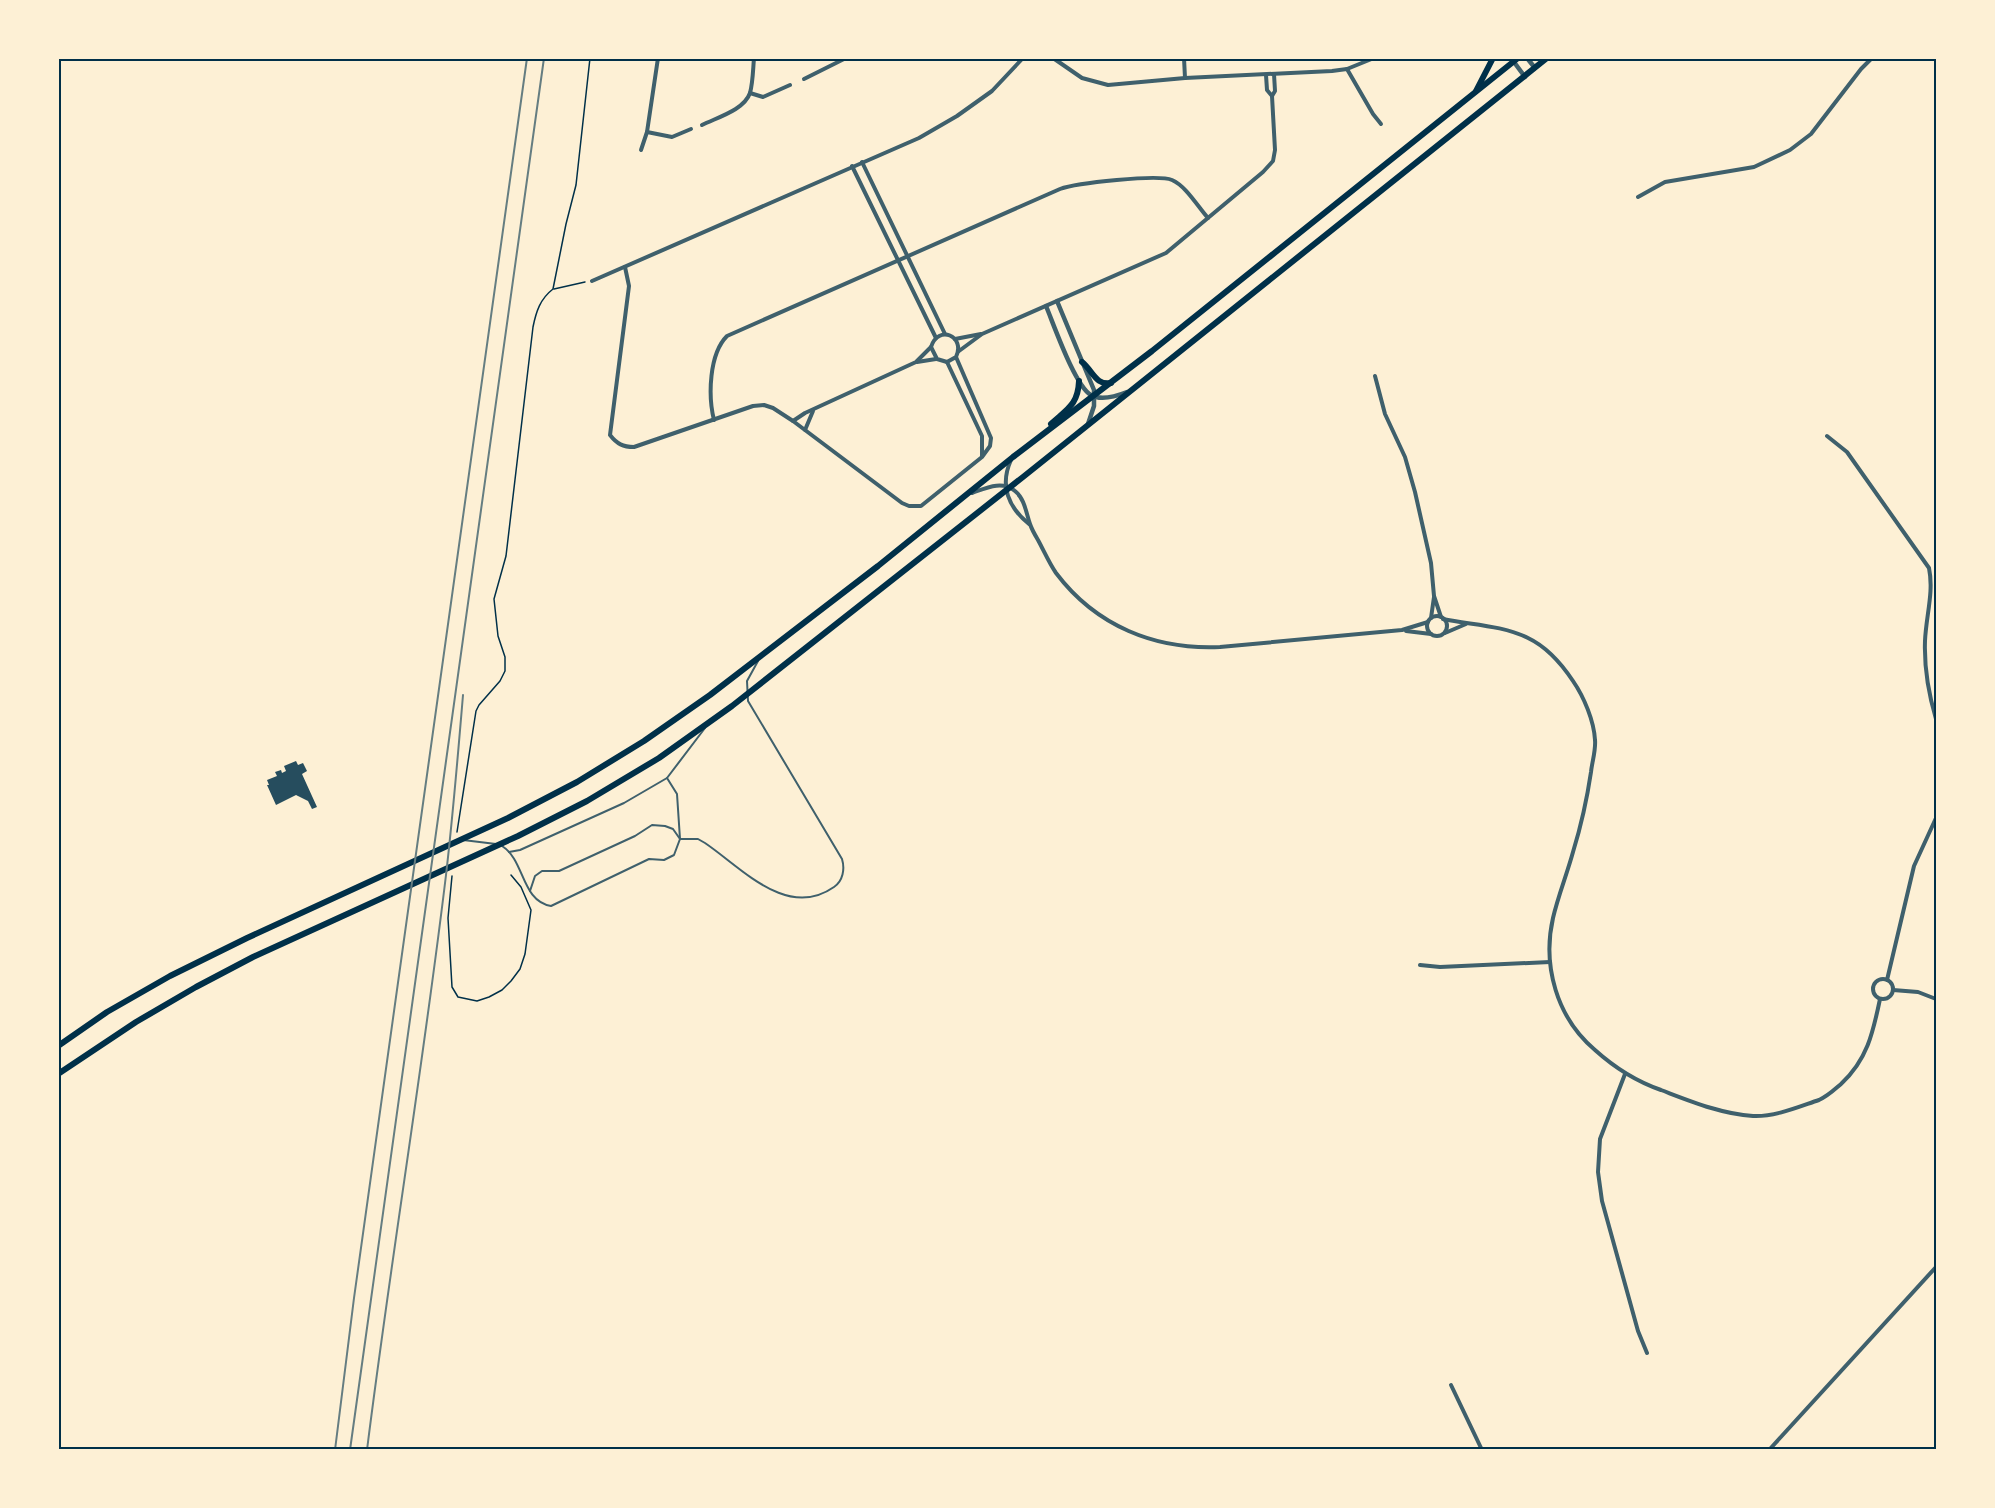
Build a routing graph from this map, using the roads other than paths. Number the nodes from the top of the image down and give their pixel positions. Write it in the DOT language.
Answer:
graph roads {
  1 [pos="658,58"];
  2 [pos="754,58"];
  3 [pos="846,58"];
  4 [pos="1023,58"];
  5 [pos="1053,58"];
  6 [pos="1184,58"];
  7 [pos="1374,58"];
  8 [pos="1493,58"];
  9 [pos="1527,58"];
  10 [pos="1547,58"];
  11 [pos="1872,58"];
  12 [pos="1514,60"];
  13 [pos="1535,68"];
  14 [pos="1347,69"];
  15 [pos="1266,74"];
  16 [pos="1274,74"];
  17 [pos="1525,76"];
  18 [pos="1185,78"];
  19 [pos="804,79"];
  20 [pos="790,85"];
  21 [pos="750,93"];
  22 [pos="1474,94"];
  23 [pos="1272,96"];
  24 [pos="1381,124"];
  25 [pos="702,125"];
  26 [pos="692,129"];
  27 [pos="647,132"];
  28 [pos="641,150"];
  29 [pos="862,162"];
  30 [pos="852,166"];
  31 [pos="1638,197"];
  32 [pos="1208,218"];
  33 [pos="908,256"];
  34 [pos="898,261"];
  35 [pos="625,267"];
  36 [pos="592,281"];
  37 [pos="1057,301"];
  38 [pos="1046,306"];
  39 [pos="945,334"];
  40 [pos="982,334"];
  41 [pos="936,338"];
  42 [pos="955,339"];
  43 [pos="931,348"];
  44 [pos="958,351"];
  45 [pos="956,357"];
  46 [pos="937,359"];
  47 [pos="916,362"];
  48 [pos="947,362"];
  49 [pos="1083,362"];
  50 [pos="1376,376"];
  51 [pos="1079,381"];
  52 [pos="1112,382"];
  53 [pos="1132,390"];
  54 [pos="1094,396"];
  55 [pos="813,411"];
  56 [pos="714,420"];
  57 [pos="793,421"];
  58 [pos="1088,424"];
  59 [pos="804,430"];
  60 [pos="1043,434"];
  61 [pos="1827,436"];
  62 [pos="982,457"];
  63 [pos="1013,458"];
  64 [pos="1007,488"];
  65 [pos="964,496"];
  66 [pos="1009,502"];
  67 [pos="987,505"];
  68 [pos="1030,525"];
  69 [pos="1434,596"];
  70 [pos="1442,618"];
  71 [pos="1429,620"];
  72 [pos="1467,624"];
  73 [pos="1402,630"];
  74 [pos="1444,633"];
  75 [pos="1431,634"];
  76 [pos="769,649"];
  77 [pos="746,694"];
  78 [pos="1936,719"];
  79 [pos="710,722"];
  80 [pos="667,778"];
  81 [pos="1936,818"];
  82 [pos="458,838"];
  83 [pos="681,839"];
  84 [pos="499,845"];
  85 [pos="509,852"];
  86 [pos="530,891"];
  87 [pos="1550,962"];
  88 [pos="1420,965"];
  89 [pos="1887,980"];
  90 [pos="1893,990"];
  91 [pos="1880,999"];
  92 [pos="1936,999"];
  93 [pos="58,1046"];
  94 [pos="58,1074"];
  95 [pos="1625,1074"];
  96 [pos="1936,1267"];
  97 [pos="1647,1353"];
  98 [pos="1451,1385"];
  99 [pos="1482,1449"];
  100 [pos="1770,1449"];
  1 -- 27 [label="street"];
  2 -- 21 [label="street"];
  3 -- 19 [label="street"];
  4 -- 29 [label="street"];
  5 -- 18 [label="street"];
  6 -- 18 [label="street"];
  7 -- 14 [label="street"];
  8 -- 22 [label="main road"];
  9 -- 13 [label="street"];
  10 -- 13 [label="main road"];
  11 -- 31 [label="street"];
  12 -- 17 [label="street"];
  12 -- 22 [label="main road"];
  13 -- 17 [label="main road"];
  14 -- 16 [label="street"];
  14 -- 24 [label="street"];
  15 -- 16 [label="street"];
  15 -- 18 [label="street"];
  15 -- 23 [label="street"];
  16 -- 23 [label="street"];
  17 -- 53 [label="main road"];
  20 -- 21 [label="street"];
  21 -- 25 [label="street"];
  22 -- 52 [label="main road"];
  23 -- 32 [label="street"];
  26 -- 27 [label="street"];
  27 -- 28 [label="street"];
  29 -- 30 [label="street"];
  29 -- 33 [label="street"];
  30 -- 34 [label="street"];
  30 -- 35 [label="street"];
  32 -- 33 [label="street"];
  32 -- 37 [label="street"];
  33 -- 34 [label="street"];
  33 -- 39 [label="street"];
  34 -- 41 [label="street"];
  34 -- 56 [label="street"];
  35 -- 36 [label="street"];
  35 -- 56 [label="street"];
  37 -- 38 [label="street"];
  37 -- 49 [label="street"];
  38 -- 40 [label="street"];
  38 -- 51 [label="street"];
  39 -- 41 [label="street"];
  39 -- 42 [label="street"];
  40 -- 42 [label="street"];
  40 -- 44 [label="street"];
  41 -- 43 [label="street"];
  42 -- 44 [label="street"];
  43 -- 46 [label="street"];
  43 -- 47 [label="street"];
  44 -- 45 [label="street"];
  45 -- 48 [label="street"];
  45 -- 62 [label="street"];
  46 -- 47 [label="street"];
  46 -- 48 [label="street"];
  47 -- 55 [label="street"];
  48 -- 62 [label="street"];
  49 -- 52 [label="main road"];
  49 -- 54 [label="street"];
  50 -- 69 [label="street"];
  51 -- 54 [label="street"];
  51 -- 60 [label="main road"];
  52 -- 54 [label="main road"];
  53 -- 54 [label="street"];
  53 -- 58 [label="main road"];
  54 -- 58 [label="street"];
  54 -- 60 [label="main road"];
  55 -- 57 [label="street"];
  55 -- 59 [label="street"];
  56 -- 57 [label="street"];
  57 -- 59 [label="street"];
  58 -- 64 [label="main road"];
  59 -- 62 [label="street"];
  60 -- 63 [label="main road"];
  61 -- 78 [label="street"];
  63 -- 64 [label="street"];
  63 -- 65 [label="main road"];
  64 -- 65 [label="street"];
  64 -- 66 [label="street"];
  64 -- 67 [label="main road"];
  64 -- 68 [label="street"];
  65 -- 76 [label="main road"];
  66 -- 67 [label="street"];
  66 -- 68 [label="street"];
  67 -- 77 [label="main road"];
  68 -- 73 [label="street"];
  69 -- 70 [label="street"];
  69 -- 71 [label="street"];
  70 -- 71 [label="street"];
  70 -- 72 [label="street"];
  70 -- 74 [label="street"];
  71 -- 73 [label="street"];
  71 -- 75 [label="street"];
  72 -- 74 [label="street"];
  72 -- 87 [label="street"];
  73 -- 75 [label="street"];
  74 -- 75 [label="street"];
  76 -- 77 [label="lane"];
  76 -- 82 [label="main road"];
  77 -- 79 [label="main road"];
  77 -- 83 [label="lane"];
  79 -- 80 [label="lane"];
  79 -- 84 [label="main road"];
  80 -- 83 [label="lane"];
  80 -- 85 [label="lane"];
  81 -- 89 [label="street"];
  82 -- 84 [label="lane"];
  82 -- 93 [label="main road"];
  83 -- 86 [label="lane"];
  83 -- 86 [label="lane"];
  84 -- 85 [label="lane"];
  84 -- 94 [label="main road"];
  85 -- 86 [label="lane"];
  87 -- 88 [label="street"];
  87 -- 95 [label="street"];
  89 -- 90 [label="street"];
  89 -- 91 [label="street"];
  90 -- 91 [label="street"];
  90 -- 92 [label="street"];
  91 -- 95 [label="street"];
  95 -- 97 [label="street"];
  96 -- 100 [label="street"];
  98 -- 99 [label="street"];
}
